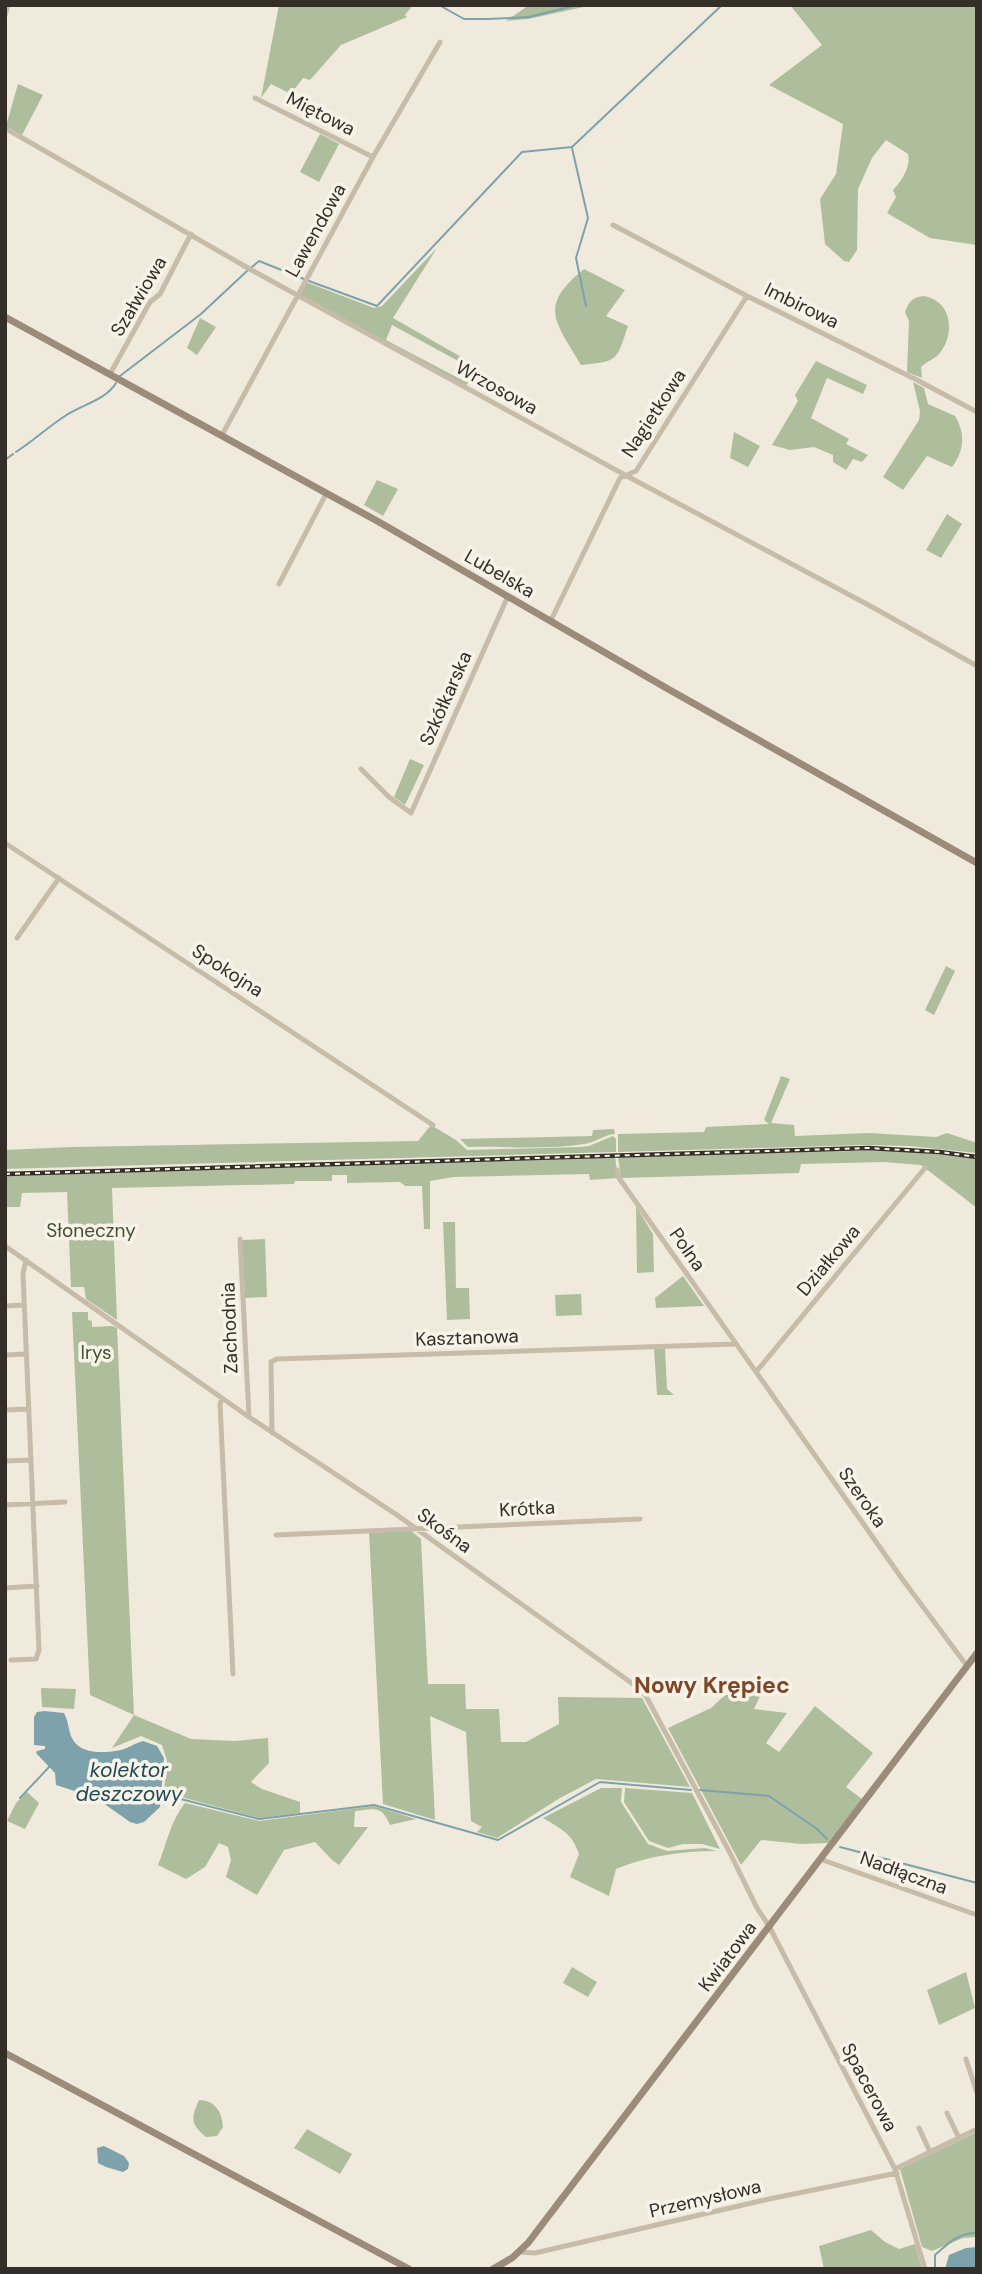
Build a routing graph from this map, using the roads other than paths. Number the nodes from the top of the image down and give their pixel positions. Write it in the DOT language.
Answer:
graph roads {
  1 [pos="8,5"];
  2 [pos="5,15"];
  3 [pos="440,42"];
  4 [pos="255,98"];
  5 [pos="5,128"];
  6 [pos="373,157"];
  7 [pos="613,225"];
  8 [pos="191,234"];
  9 [pos="297,295"];
  10 [pos="747,296"];
  11 [pos="5,317"];
  12 [pos="110,374"];
  13 [pos="977,412"];
  14 [pos="222,435"];
  15 [pos="625,475"];
  16 [pos="326,494"];
  17 [pos="279,584"];
  18 [pos="508,596"];
  19 [pos="551,620"];
  20 [pos="977,666"];
  21 [pos="361,769"];
  22 [pos="5,843"];
  23 [pos="977,863"];
  24 [pos="60,878"];
  25 [pos="17,938"];
  26 [pos="433,1125"];
  27 [pos="925,1168"];
  28 [pos="617,1170"];
  29 [pos="240,1239"];
  30 [pos="5,1246"];
  31 [pos="26,1260"];
  32 [pos="24,1305"];
  33 [pos="5,1306"];
  34 [pos="736,1344"];
  35 [pos="26,1354"];
  36 [pos="5,1355"];
  37 [pos="756,1372"];
  38 [pos="222,1398"];
  39 [pos="29,1409"];
  40 [pos="5,1410"];
  41 [pos="249,1417"];
  42 [pos="272,1433"];
  43 [pos="31,1460"];
  44 [pos="5,1461"];
  45 [pos="65,1502"];
  46 [pos="33,1503"];
  47 [pos="5,1504"];
  48 [pos="640,1519"];
  49 [pos="416,1529"];
  50 [pos="276,1535"];
  51 [pos="37,1586"];
  52 [pos="5,1588"];
  53 [pos="977,1653"];
  54 [pos="11,1660"];
  55 [pos="967,1666"];
  56 [pos="233,1674"];
  57 [pos="820,1859"];
  58 [pos="977,1915"];
  59 [pos="769,1926"];
  60 [pos="5,2053"];
  61 [pos="966,2059"];
  62 [pos="977,2093"];
  63 [pos="947,2113"];
  64 [pos="919,2128"];
  65 [pos="977,2129"];
  66 [pos="959,2138"];
  67 [pos="930,2152"];
  68 [pos="896,2171"];
  69 [pos="520,2252"];
  70 [pos="409,2269"];
  71 [pos="493,2269"];
  72 [pos="926,2269"];
  1 -- 2 [label="street"];
  3 -- 6 [label="street, Lawendowa"];
  4 -- 6 [label="street, Miętowa"];
  5 -- 8 [label="street, Wrzosowa"];
  6 -- 9 [label="street, Lawendowa"];
  7 -- 10 [label="street, Imbirowa"];
  8 -- 9 [label="street, Wrzosowa"];
  8 -- 12 [label="street, Szałwiowa"];
  9 -- 14 [label="street, Lawendowa"];
  9 -- 15 [label="street, Wrzosowa"];
  10 -- 13 [label="street, Imbirowa"];
  10 -- 15 [label="street, Nagietkowa"];
  11 -- 12 [label="street, Lubelska"];
  12 -- 14 [label="street, Lubelska"];
  14 -- 16 [label="street, Lubelska"];
  15 -- 19 [label="street, Nagietkowa"];
  15 -- 20 [label="street, Wrzosowa"];
  16 -- 17 [label="street"];
  16 -- 18 [label="street, Lubelska"];
  18 -- 19 [label="street, Lubelska"];
  18 -- 21 [label="street, Szkółkarska"];
  19 -- 23 [label="street, Lubelska"];
  22 -- 24 [label="street, Spokojna"];
  24 -- 25 [label="street"];
  24 -- 26 [label="street, Spokojna"];
  27 -- 37 [label="street, Działkowa"];
  28 -- 34 [label="street, Polna"];
  29 -- 41 [label="street, Zachodnia"];
  30 -- 31 [label="street, Skośna"];
  31 -- 32 [label="street"];
  31 -- 38 [label="street, Skośna"];
  32 -- 33 [label="street"];
  32 -- 35 [label="street"];
  34 -- 37 [label="street, Szeroka"];
  34 -- 42 [label="street, Kasztanowa"];
  35 -- 36 [label="street"];
  35 -- 39 [label="street"];
  37 -- 55 [label="street, Szeroka"];
  38 -- 41 [label="street, Skośna"];
  38 -- 56 [label="street"];
  39 -- 40 [label="street"];
  39 -- 43 [label="street"];
  41 -- 42 [label="street, Skośna"];
  42 -- 49 [label="street, Skośna"];
  43 -- 44 [label="street"];
  43 -- 46 [label="street"];
  45 -- 46 [label="street"];
  46 -- 47 [label="street"];
  46 -- 51 [label="street"];
  48 -- 49 [label="street, Krótka"];
  49 -- 50 [label="street"];
  49 -- 59 [label="street, Skośna"];
  51 -- 52 [label="street"];
  51 -- 54 [label="street"];
  53 -- 55 [label="street, Kwiatowa"];
  55 -- 57 [label="street, Kwiatowa"];
  57 -- 58 [label="street, Nadłączna"];
  57 -- 59 [label="street, Kwiatowa"];
  59 -- 68 [label="street, Spacerowa"];
  59 -- 69 [label="street, Kwiatowa"];
  60 -- 70 [label="street"];
  61 -- 62 [label="street"];
  63 -- 66 [label="street"];
  64 -- 67 [label="street"];
  65 -- 66 [label="street, Przemysłowa"];
  66 -- 67 [label="street, Przemysłowa"];
  67 -- 68 [label="street, Przemysłowa"];
  68 -- 69 [label="street, Przemysłowa"];
  68 -- 72 [label="street, Spacerowa"];
  69 -- 71 [label="street, Kwiatowa"];
}
